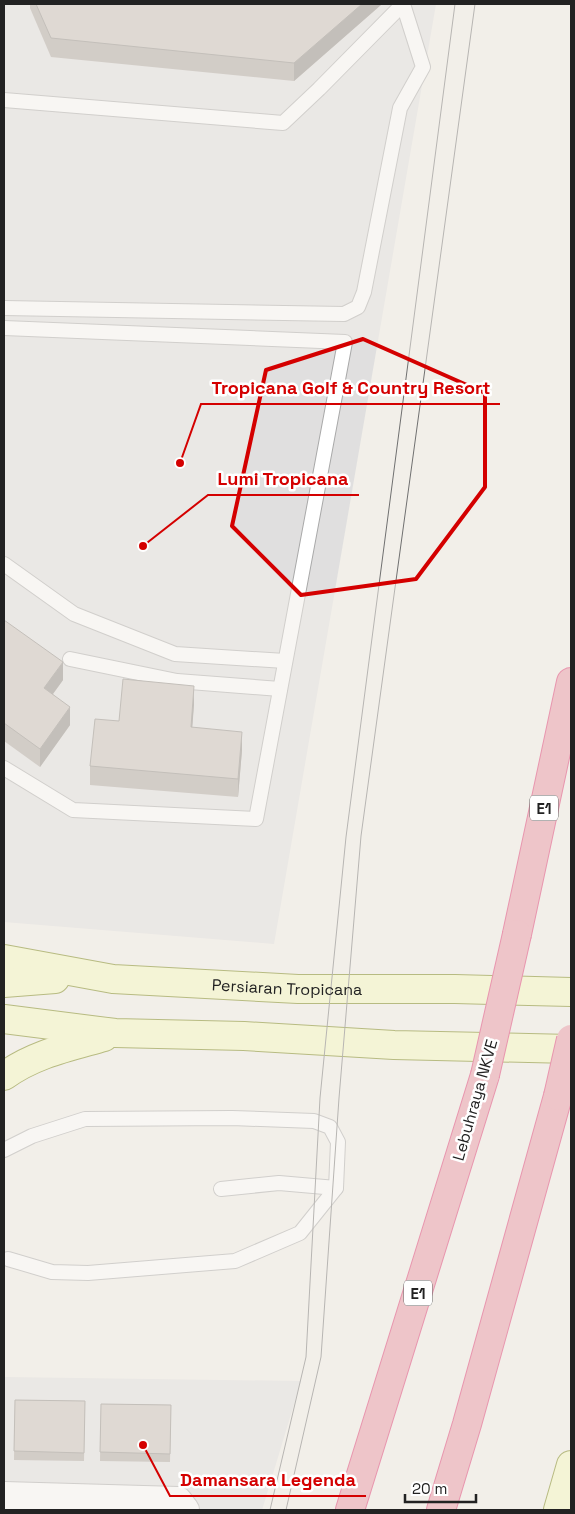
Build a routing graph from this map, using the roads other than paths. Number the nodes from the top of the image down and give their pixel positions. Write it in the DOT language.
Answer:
graph roads {
  1 [pos="4,100"];
  2 [pos="4,308"];
  3 [pos="4,328"];
  4 [pos="4,564"];
  5 [pos="70,659"];
  6 [pos="285,661"];
  7 [pos="571,682"];
  8 [pos="280,689"];
  9 [pos="4,768"];
  10 [pos="4,959"];
  11 [pos="113,979"];
  12 [pos="4,983"];
  13 [pos="571,992"];
  14 [pos="4,1019"];
  15 [pos="115,1033"];
  16 [pos="571,1039"];
  17 [pos="571,1049"];
  18 [pos="4,1076"];
  19 [pos="4,1150"];
  20 [pos="336,1188"];
  21 [pos="220,1189"];
  22 [pos="8,1258"];
  23 [pos="571,1465"];
  24 [pos="4,1496"];
  25 [pos="182,1506"];
  26 [pos="350,1510"];
  27 [pos="440,1510"];
  28 [pos="558,1510"];
  1 -- 2 [label="lane"];
  3 -- 6 [label="lane"];
  4 -- 6 [label="lane"];
  5 -- 8 [label="lane"];
  6 -- 8 [label="lane"];
  7 -- 26 [label="highway, Lebuhraya NKVE / E1, bridge"];
  8 -- 9 [label="lane"];
  10 -- 11 [label="main road, Persiaran Tropicana"];
  11 -- 12 [label="main road"];
  11 -- 13 [label="main road, Persiaran Tropicana"];
  14 -- 15 [label="main road"];
  15 -- 17 [label="main road"];
  15 -- 18 [label="main road"];
  16 -- 27 [label="highway, bridge"];
  19 -- 20 [label="lane"];
  20 -- 21 [label="lane"];
  20 -- 22 [label="lane"];
  23 -- 28 [label="main road"];
  24 -- 25 [label="street"];
}
